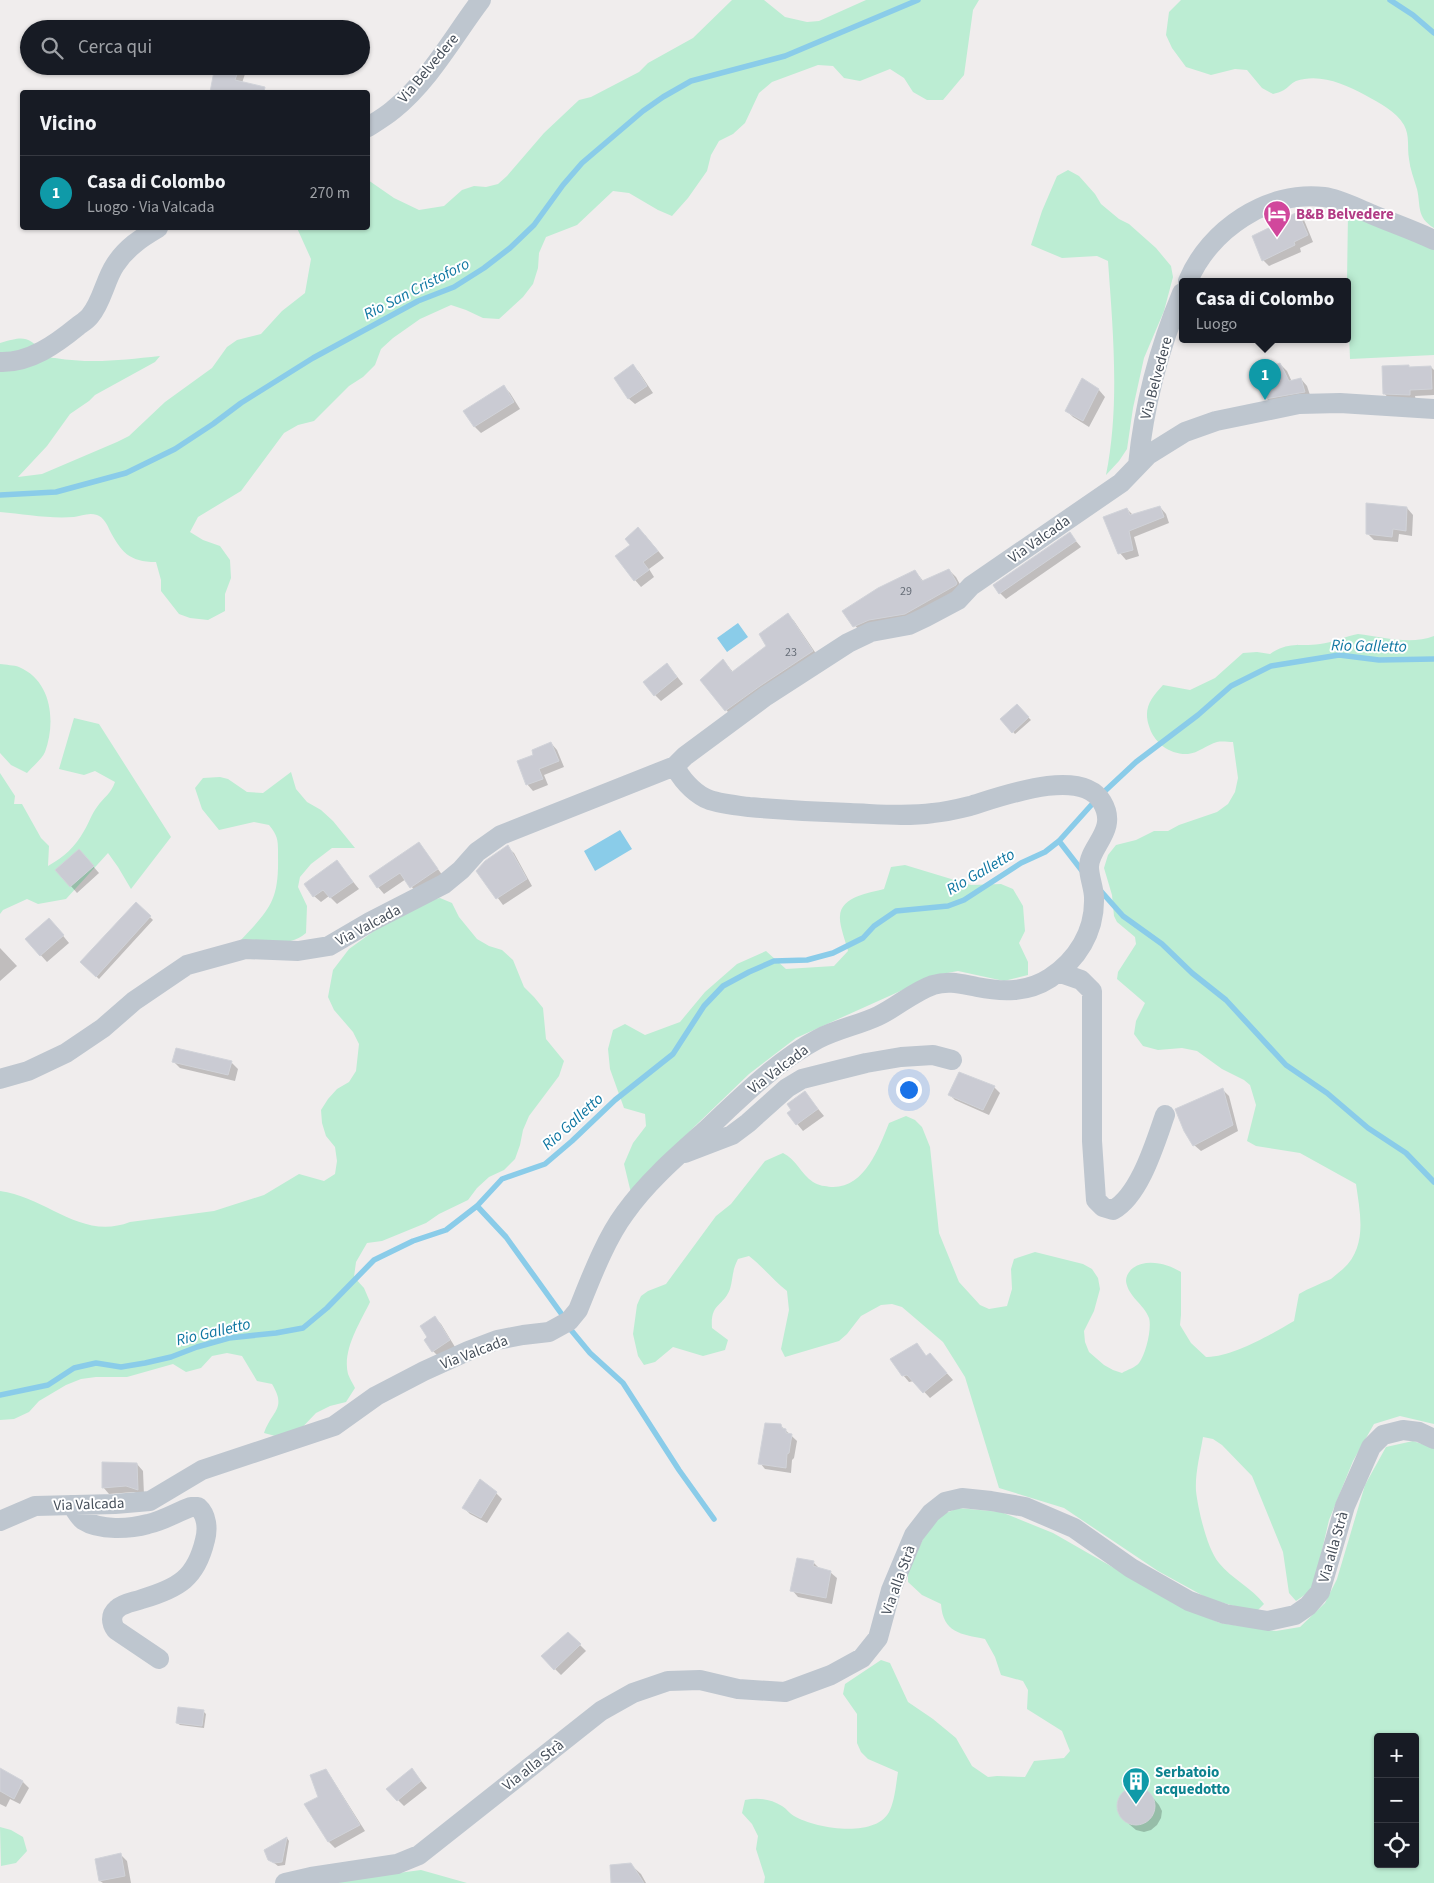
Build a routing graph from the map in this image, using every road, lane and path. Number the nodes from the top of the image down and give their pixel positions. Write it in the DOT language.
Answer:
graph roads {
  1 [pos="481,0"];
  2 [pos="370,126"];
  3 [pos="155,230"];
  4 [pos="1434,240"];
  5 [pos="1189,278"];
  6 [pos="1179,301"];
  7 [pos="0,362"];
  8 [pos="1434,409"];
  9 [pos="1138,465"];
  10 [pos="675,766"];
  11 [pos="1058,972"];
  12 [pos="952,1060"];
  13 [pos="0,1079"];
  14 [pos="1165,1115"];
  15 [pos="678,1155"];
  16 [pos="1434,1439"];
  17 [pos="72,1505"];
  18 [pos="0,1521"];
  19 [pos="158,1659"];
  20 [pos="285,1883"];
  1 -- 2 [label="street, Via Belvedere"];
  3 -- 7 [label="street"];
  4 -- 5 [label="street"];
  6 -- 9 [label="street, Via Belvedere"];
  8 -- 9 [label="street, Via Valcada"];
  9 -- 10 [label="street, Via Valcada"];
  10 -- 11 [label="street, Via Valcada"];
  10 -- 13 [label="street, Via Valcada"];
  11 -- 14 [label="street"];
  11 -- 15 [label="street, Via Valcada"];
  12 -- 15 [label="street"];
  15 -- 17 [label="street, Via Valcada"];
  16 -- 20 [label="street, Via alla Strà"];
  17 -- 18 [label="street, Via Valcada"];
  17 -- 19 [label="street"];
}
